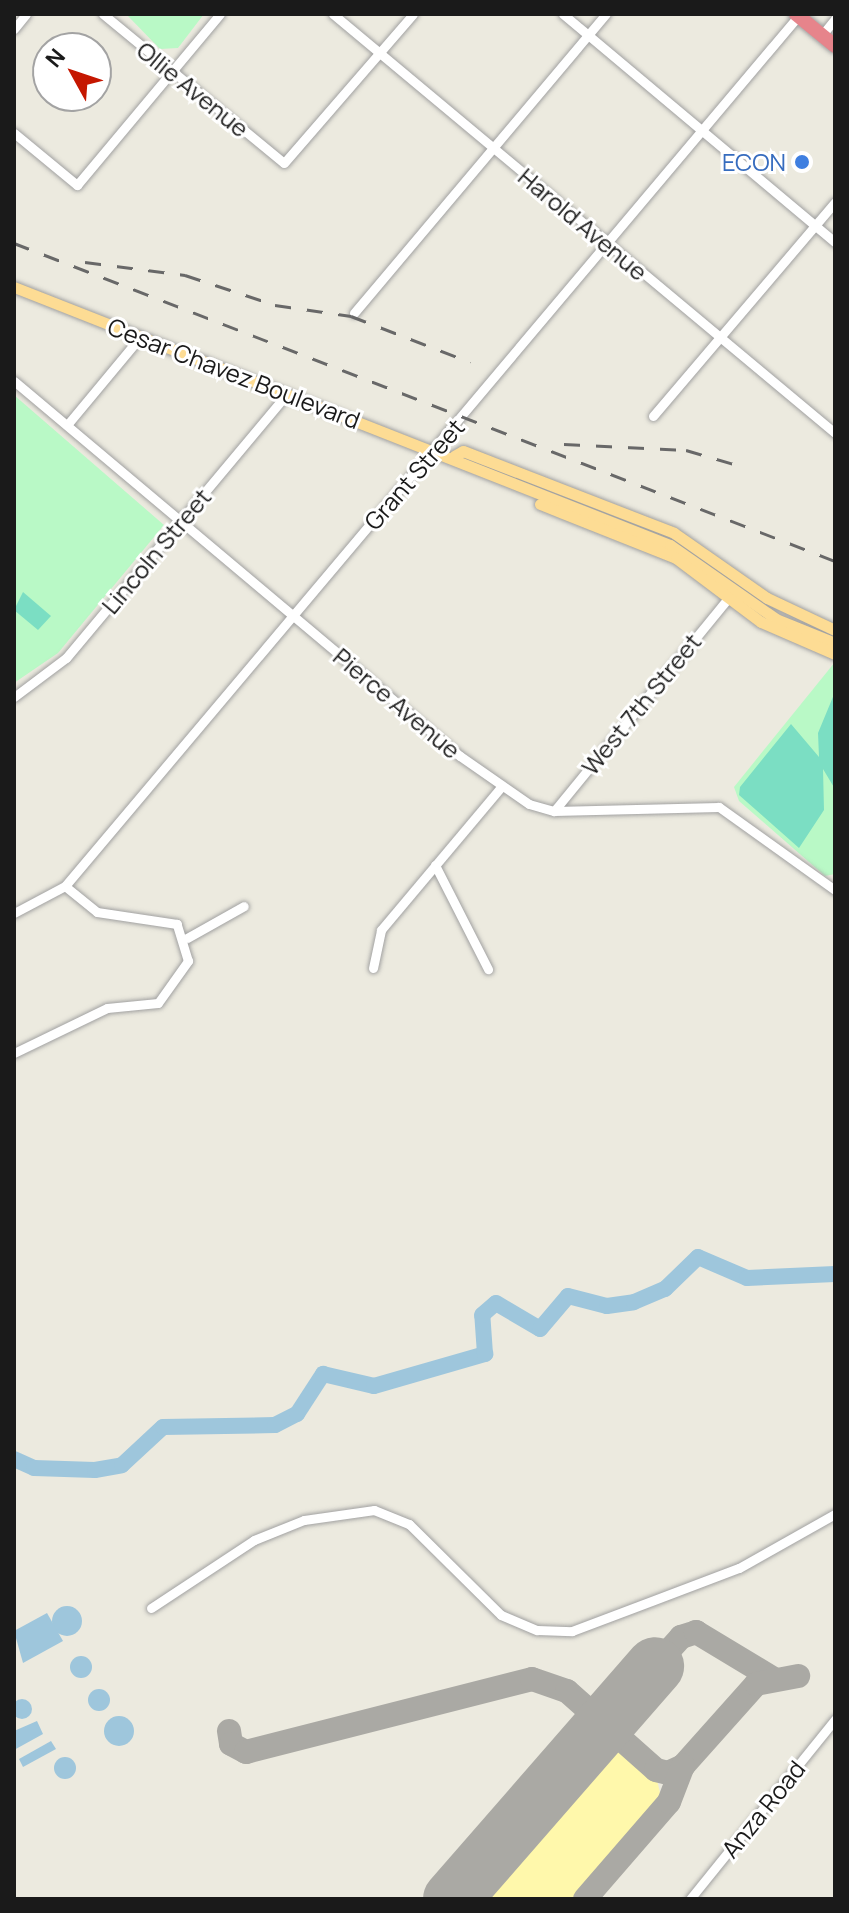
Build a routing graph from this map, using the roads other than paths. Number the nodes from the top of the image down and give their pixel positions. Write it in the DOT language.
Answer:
graph roads {
  1 [pos="26,14"];
  2 [pos="103,14"];
  3 [pos="220,14"];
  4 [pos="333,14"];
  5 [pos="413,14"];
  6 [pos="563,14"];
  7 [pos="606,14"];
  8 [pos="797,15"];
  9 [pos="835,19"];
  10 [pos="14,29"];
  11 [pos="588,35"];
  12 [pos="822,35"];
  13 [pos="835,46"];
  14 [pos="379,54"];
  15 [pos="172,72"];
  16 [pos="702,131"];
  17 [pos="14,133"];
  18 [pos="493,148"];
  19 [pos="835,202"];
  20 [pos="815,226"];
  21 [pos="835,242"];
  22 [pos="607,245"];
  23 [pos="14,287"];
  24 [pos="354,313"];
  25 [pos="140,337"];
  26 [pos="719,338"];
  27 [pos="14,381"];
  28 [pos="287,394"];
  29 [pos="653,416"];
  30 [pos="67,425"];
  31 [pos="834,433"];
  32 [pos="435,450"];
  33 [pos="454,456"];
  34 [pos="526,490"];
  35 [pos="180,522"];
  36 [pos="729,597"];
  37 [pos="293,615"];
  38 [pos="835,630"];
  39 [pos="835,643"];
  40 [pos="835,654"];
  41 [pos="14,697"];
  42 [pos="502,786"];
  43 [pos="554,811"];
  44 [pos="435,865"];
  45 [pos="65,886"];
  46 [pos="833,892"];
  47 [pos="244,906"];
  48 [pos="14,913"];
  49 [pos="187,938"];
  50 [pos="373,968"];
  51 [pos="488,969"];
  52 [pos="14,1053"];
  53 [pos="835,1514"];
  54 [pos="151,1608"];
  55 [pos="835,1719"];
  56 [pos="690,1899"];
  1 -- 10 [label="street"];
  2 -- 15 [label="street, Ollie Avenue"];
  3 -- 15 [label="street"];
  4 -- 14 [label="street, Harold Avenue"];
  5 -- 14 [label="street"];
  6 -- 11 [label="street"];
  7 -- 11 [label="street"];
  8 -- 12 [label="highway"];
  8 -- 16 [label="street, Grant Street"];
  9 -- 12 [label="street"];
  11 -- 16 [label="street"];
  11 -- 18 [label="street"];
  12 -- 13 [label="highway"];
  14 -- 15 [label="street, Ollie Avenue"];
  14 -- 18 [label="street, Harold Avenue"];
  15 -- 17 [label="street"];
  16 -- 20 [label="street"];
  16 -- 22 [label="street, Grant Street"];
  18 -- 22 [label="street, Harold Avenue"];
  18 -- 24 [label="street"];
  19 -- 20 [label="street"];
  20 -- 21 [label="street"];
  20 -- 26 [label="street"];
  22 -- 26 [label="street, Harold Avenue"];
  22 -- 32 [label="street, Grant Street"];
  23 -- 25 [label="main road, Cesar Chavez Boulevard"];
  25 -- 28 [label="main road, Cesar Chavez Boulevard"];
  25 -- 30 [label="street"];
  26 -- 29 [label="street"];
  26 -- 31 [label="street, Harold Avenue"];
  27 -- 30 [label="street, Pierce Avenue"];
  28 -- 32 [label="main road, Cesar Chavez Boulevard"];
  28 -- 35 [label="street, Lincoln Street"];
  30 -- 35 [label="street, Pierce Avenue"];
  32 -- 33 [label="main road, Cesar Chavez Boulevard"];
  32 -- 37 [label="street, Grant Street"];
  33 -- 34 [label="main road, Cesar Chavez Boulevard"];
  33 -- 38 [label="main road, Cesar Chavez Boulevard"];
  34 -- 36 [label="main road"];
  34 -- 39 [label="main road, Cesar Chavez Boulevard"];
  35 -- 37 [label="street, Pierce Avenue"];
  35 -- 41 [label="street, Lincoln Street"];
  36 -- 40 [label="main road"];
  36 -- 43 [label="street, West 7th Street"];
  37 -- 42 [label="street, Pierce Avenue"];
  37 -- 45 [label="street, Grant Street"];
  42 -- 43 [label="street, Pierce Avenue"];
  42 -- 44 [label="street"];
  43 -- 46 [label="street, Pierce Avenue"];
  44 -- 50 [label="street"];
  44 -- 51 [label="street"];
  45 -- 48 [label="street, Grant Street"];
  45 -- 49 [label="street"];
  47 -- 49 [label="street"];
  49 -- 52 [label="street"];
  53 -- 54 [label="street"];
  55 -- 56 [label="street, Anza Road"];
}
